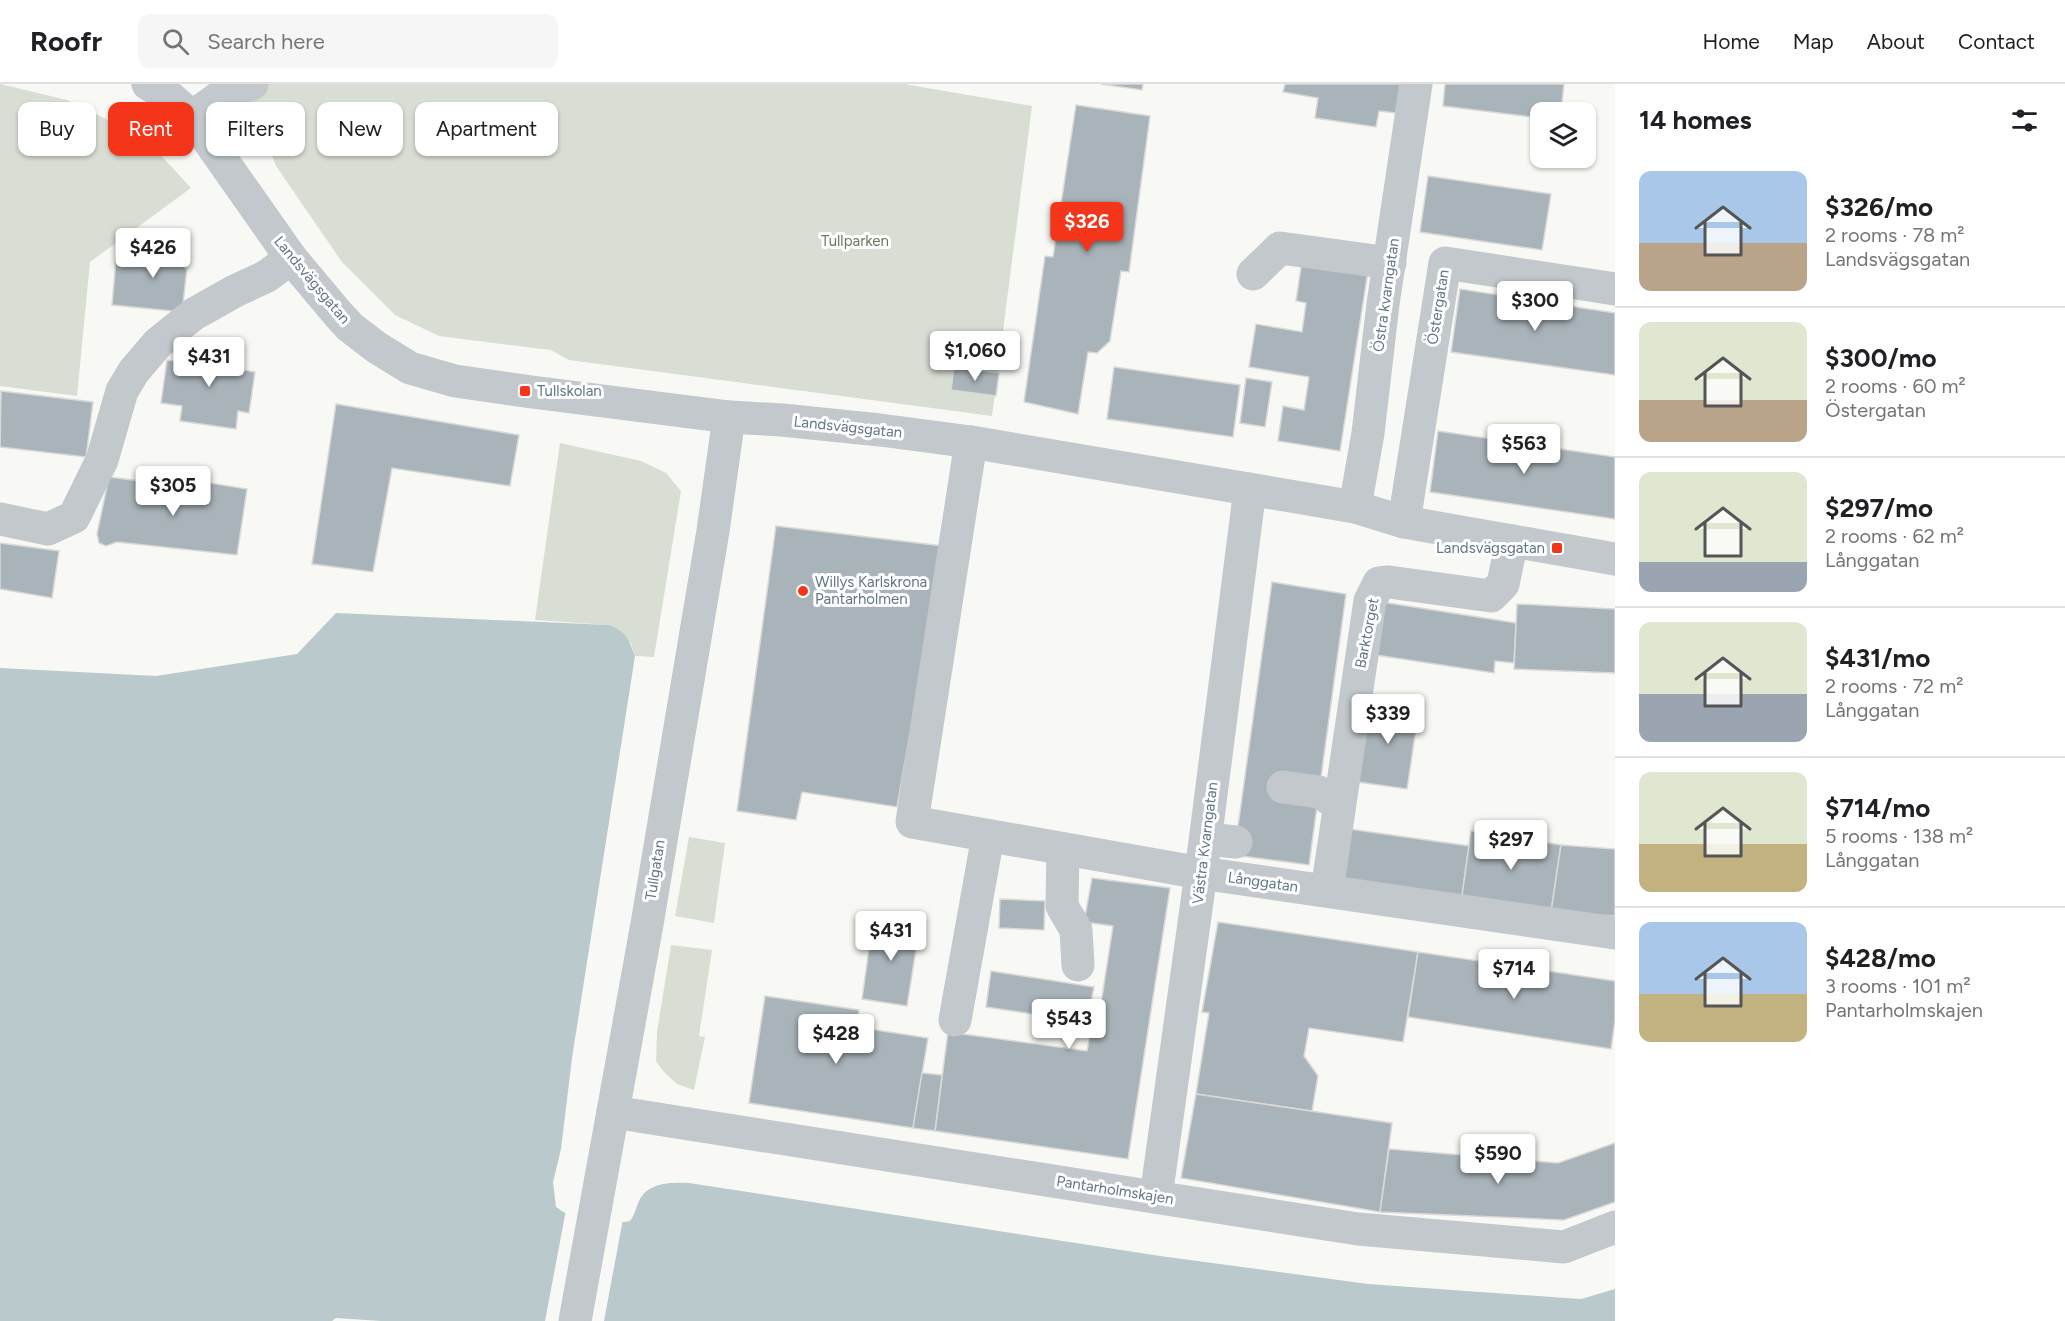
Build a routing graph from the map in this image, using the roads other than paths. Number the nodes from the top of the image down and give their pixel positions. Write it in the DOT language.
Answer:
graph roads {
  1 [pos="148,84"];
  2 [pos="252,84"];
  3 [pos="1416,84"];
  4 [pos="176,102"];
  5 [pos="194,116"];
  6 [pos="194,120"];
  7 [pos="291,258"];
  8 [pos="1390,263"];
  9 [pos="1253,274"];
  10 [pos="1615,290"];
  11 [pos="729,417"];
  12 [pos="971,442"];
  13 [pos="1250,489"];
  14 [pos="1356,507"];
  15 [pos="0,519"];
  16 [pos="1404,522"];
  17 [pos="1512,541"];
  18 [pos="1615,559"];
  19 [pos="1283,787"];
  20 [pos="1338,804"];
  21 [pos="988,836"];
  22 [pos="1063,849"];
  23 [pos="1201,873"];
  24 [pos="1327,891"];
  25 [pos="1615,933"];
  26 [pos="1078,965"];
  27 [pos="956,1020"];
  28 [pos="613,1112"];
  29 [pos="1156,1197"];
  30 [pos="1615,1227"];
  31 [pos="575,1321"];
  1 -- 4 [label="street, Landsvägsgatan"];
  2 -- 5 [label="street"];
  3 -- 8 [label="street, Östra kvarngatan"];
  6 -- 7 [label="street, Landsvägsgatan"];
  7 -- 11 [label="street, Landsvägsgatan"];
  7 -- 15 [label="street"];
  8 -- 9 [label="street"];
  8 -- 14 [label="street, Östra kvarngatan"];
  10 -- 16 [label="street, Östergatan"];
  11 -- 12 [label="street, Landsvägsgatan"];
  11 -- 28 [label="street, Tullgatan"];
  12 -- 13 [label="street, Landsvägsgatan"];
  12 -- 21 [label="street, Långgatan"];
  13 -- 14 [label="street, Landsvägsgatan"];
  13 -- 23 [label="street, Västra Kvarngatan"];
  14 -- 16 [label="street, Landsvägsgatan"];
  16 -- 17 [label="street, Landsvägsgatan"];
  17 -- 18 [label="street, Landsvägsgatan"];
  17 -- 20 [label="street, Barktorget"];
  19 -- 20 [label="street"];
  20 -- 24 [label="street, Barktorget"];
  21 -- 22 [label="street, Långgatan"];
  21 -- 27 [label="street"];
  22 -- 23 [label="street, Långgatan"];
  22 -- 26 [label="street"];
  23 -- 24 [label="street, Långgatan"];
  23 -- 29 [label="street, Västra Kvarngatan"];
  24 -- 25 [label="street, Långgatan"];
  28 -- 29 [label="street, Pantarholmskajen"];
  28 -- 31 [label="street, Tullgatan"];
  29 -- 30 [label="street, Pantarholmskajen"];
}
